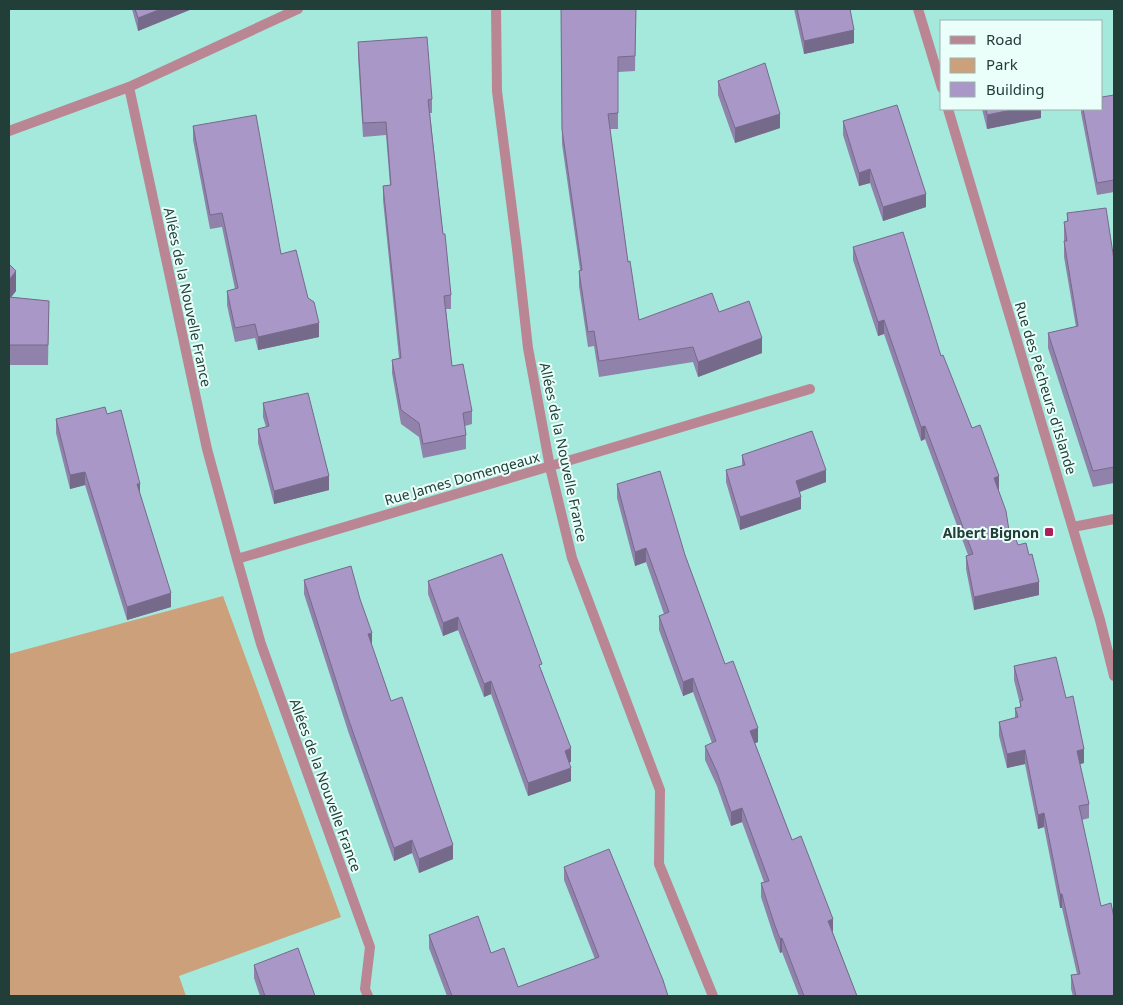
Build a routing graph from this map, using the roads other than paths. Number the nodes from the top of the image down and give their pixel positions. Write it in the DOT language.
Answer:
graph roads {
  1 [pos="298,9"];
  2 [pos="496,9"];
  3 [pos="918,9"];
  4 [pos="940,81"];
  5 [pos="129,87"];
  6 [pos="948,110"];
  7 [pos="9,131"];
  8 [pos="810,389"];
  9 [pos="550,467"];
  10 [pos="1114,519"];
  11 [pos="1073,527"];
  12 [pos="237,559"];
  13 [pos="1114,676"];
  14 [pos="368,996"];
  15 [pos="713,996"];
  1 -- 5 [label="street"];
  2 -- 9 [label="street, Allées de la Nouvelle France"];
  3 -- 4 [label="street"];
  5 -- 7 [label="street"];
  5 -- 12 [label="street, Allées de la Nouvelle France"];
  6 -- 11 [label="street, Rue des Pêcheurs d'Islande"];
  8 -- 9 [label="street, Rue James Domengeaux"];
  9 -- 12 [label="street, Rue James Domengeaux"];
  9 -- 15 [label="street, Allées de la Nouvelle France"];
  10 -- 11 [label="street"];
  11 -- 13 [label="street, Rue des Pêcheurs d'Islande"];
  12 -- 14 [label="street, Allées de la Nouvelle France"];
}
